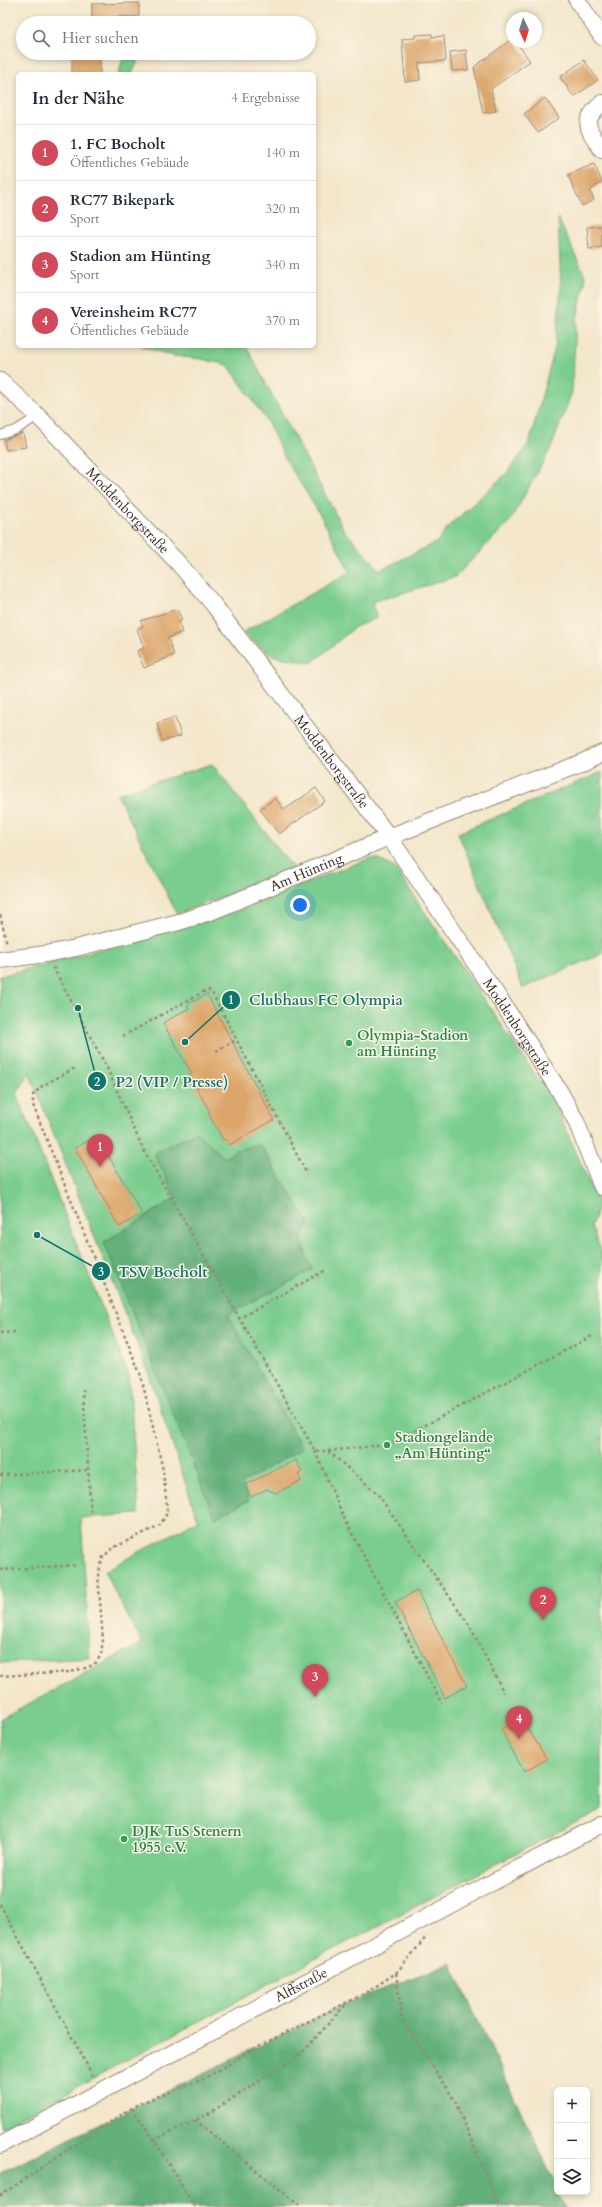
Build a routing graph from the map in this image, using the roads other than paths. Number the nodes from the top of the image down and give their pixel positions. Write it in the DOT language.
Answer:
graph roads {
  1 [pos="577,0"];
  2 [pos="602,38"];
  3 [pos="602,103"];
  4 [pos="602,150"];
  5 [pos="0,381"];
  6 [pos="38,416"];
  7 [pos="0,435"];
  8 [pos="602,752"];
  9 [pos="389,837"];
  10 [pos="4,960"];
  11 [pos="602,1187"];
  12 [pos="602,1824"];
  13 [pos="0,2145"];
  1 -- 2 [label="street"];
  3 -- 4 [label="street"];
  5 -- 6 [label="street, Moddenborgstraße"];
  6 -- 7 [label="lane"];
  6 -- 9 [label="street, Moddenborgstraße"];
  8 -- 9 [label="street, Am Hünting"];
  9 -- 10 [label="street, Am Hünting"];
  9 -- 11 [label="street, Moddenborgstraße"];
  12 -- 13 [label="street, Alffstraße"];
}
